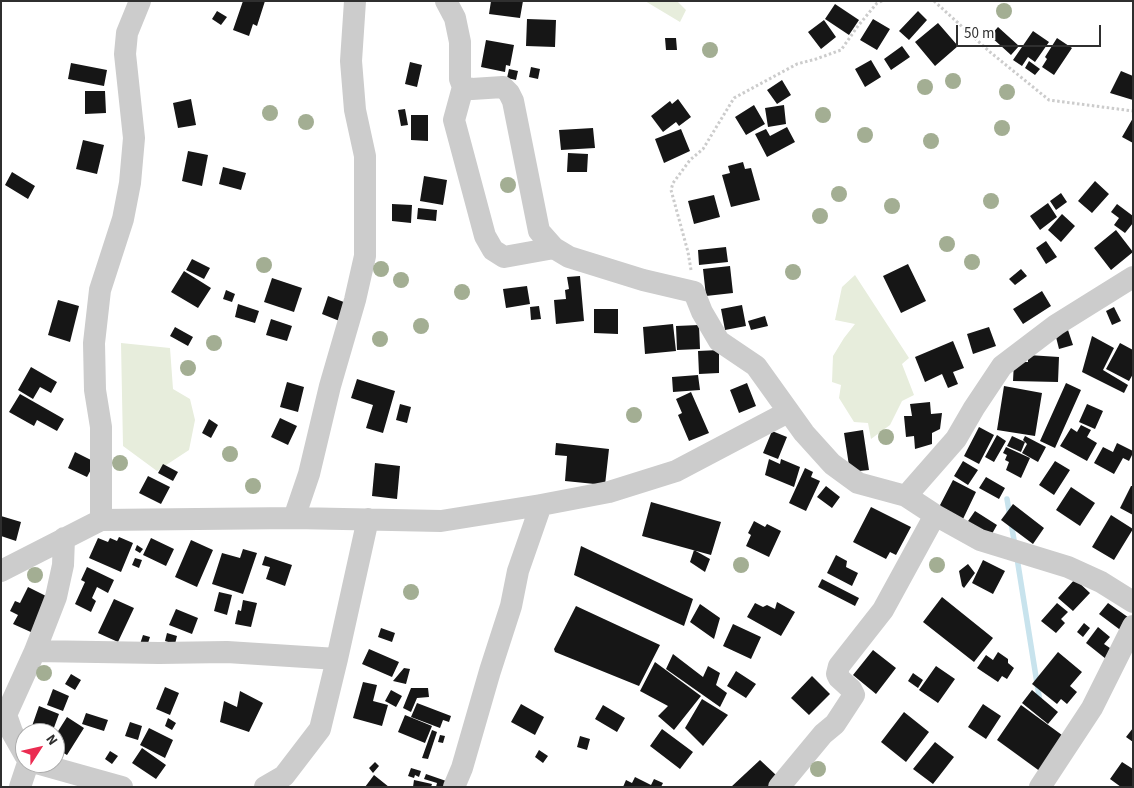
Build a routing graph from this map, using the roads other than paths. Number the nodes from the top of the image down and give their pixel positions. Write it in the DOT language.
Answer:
graph roads {
  1 [pos="140,1"];
  2 [pos="354,1"];
  3 [pos="446,1"];
  4 [pos="463,87"];
  5 [pos="554,248"];
  6 [pos="1133,277"];
  7 [pos="788,412"];
  8 [pos="906,496"];
  9 [pos="541,505"];
  10 [pos="935,515"];
  11 [pos="294,518"];
  12 [pos="368,519"];
  13 [pos="102,520"];
  14 [pos="64,538"];
  15 [pos="1,571"];
  16 [pos="1133,602"];
  17 [pos="1133,626"];
  18 [pos="34,651"];
  19 [pos="337,659"];
  20 [pos="15,737"];
  21 [pos="65,771"];
  22 [pos="25,773"];
  23 [pos="20,787"];
  24 [pos="122,787"];
  25 [pos="265,787"];
  26 [pos="454,787"];
  27 [pos="779,787"];
  28 [pos="1040,787"];
  1 -- 13 [label="street"];
  2 -- 11 [label="street"];
  3 -- 4 [label="street"];
  4 -- 5 [label="street"];
  4 -- 5 [label="street"];
  5 -- 7 [label="street"];
  6 -- 8 [label="street"];
  7 -- 8 [label="street"];
  7 -- 9 [label="street"];
  8 -- 10 [label="street"];
  9 -- 12 [label="street"];
  9 -- 26 [label="street"];
  10 -- 16 [label="street"];
  10 -- 27 [label="street"];
  11 -- 12 [label="street"];
  11 -- 13 [label="street"];
  12 -- 19 [label="street"];
  13 -- 14 [label="street"];
  14 -- 15 [label="street"];
  14 -- 18 [label="street"];
  17 -- 28 [label="street"];
  18 -- 19 [label="street"];
  18 -- 20 [label="street"];
  19 -- 25 [label="street"];
  21 -- 24 [label="street"];
  22 -- 23 [label="street"];
}
